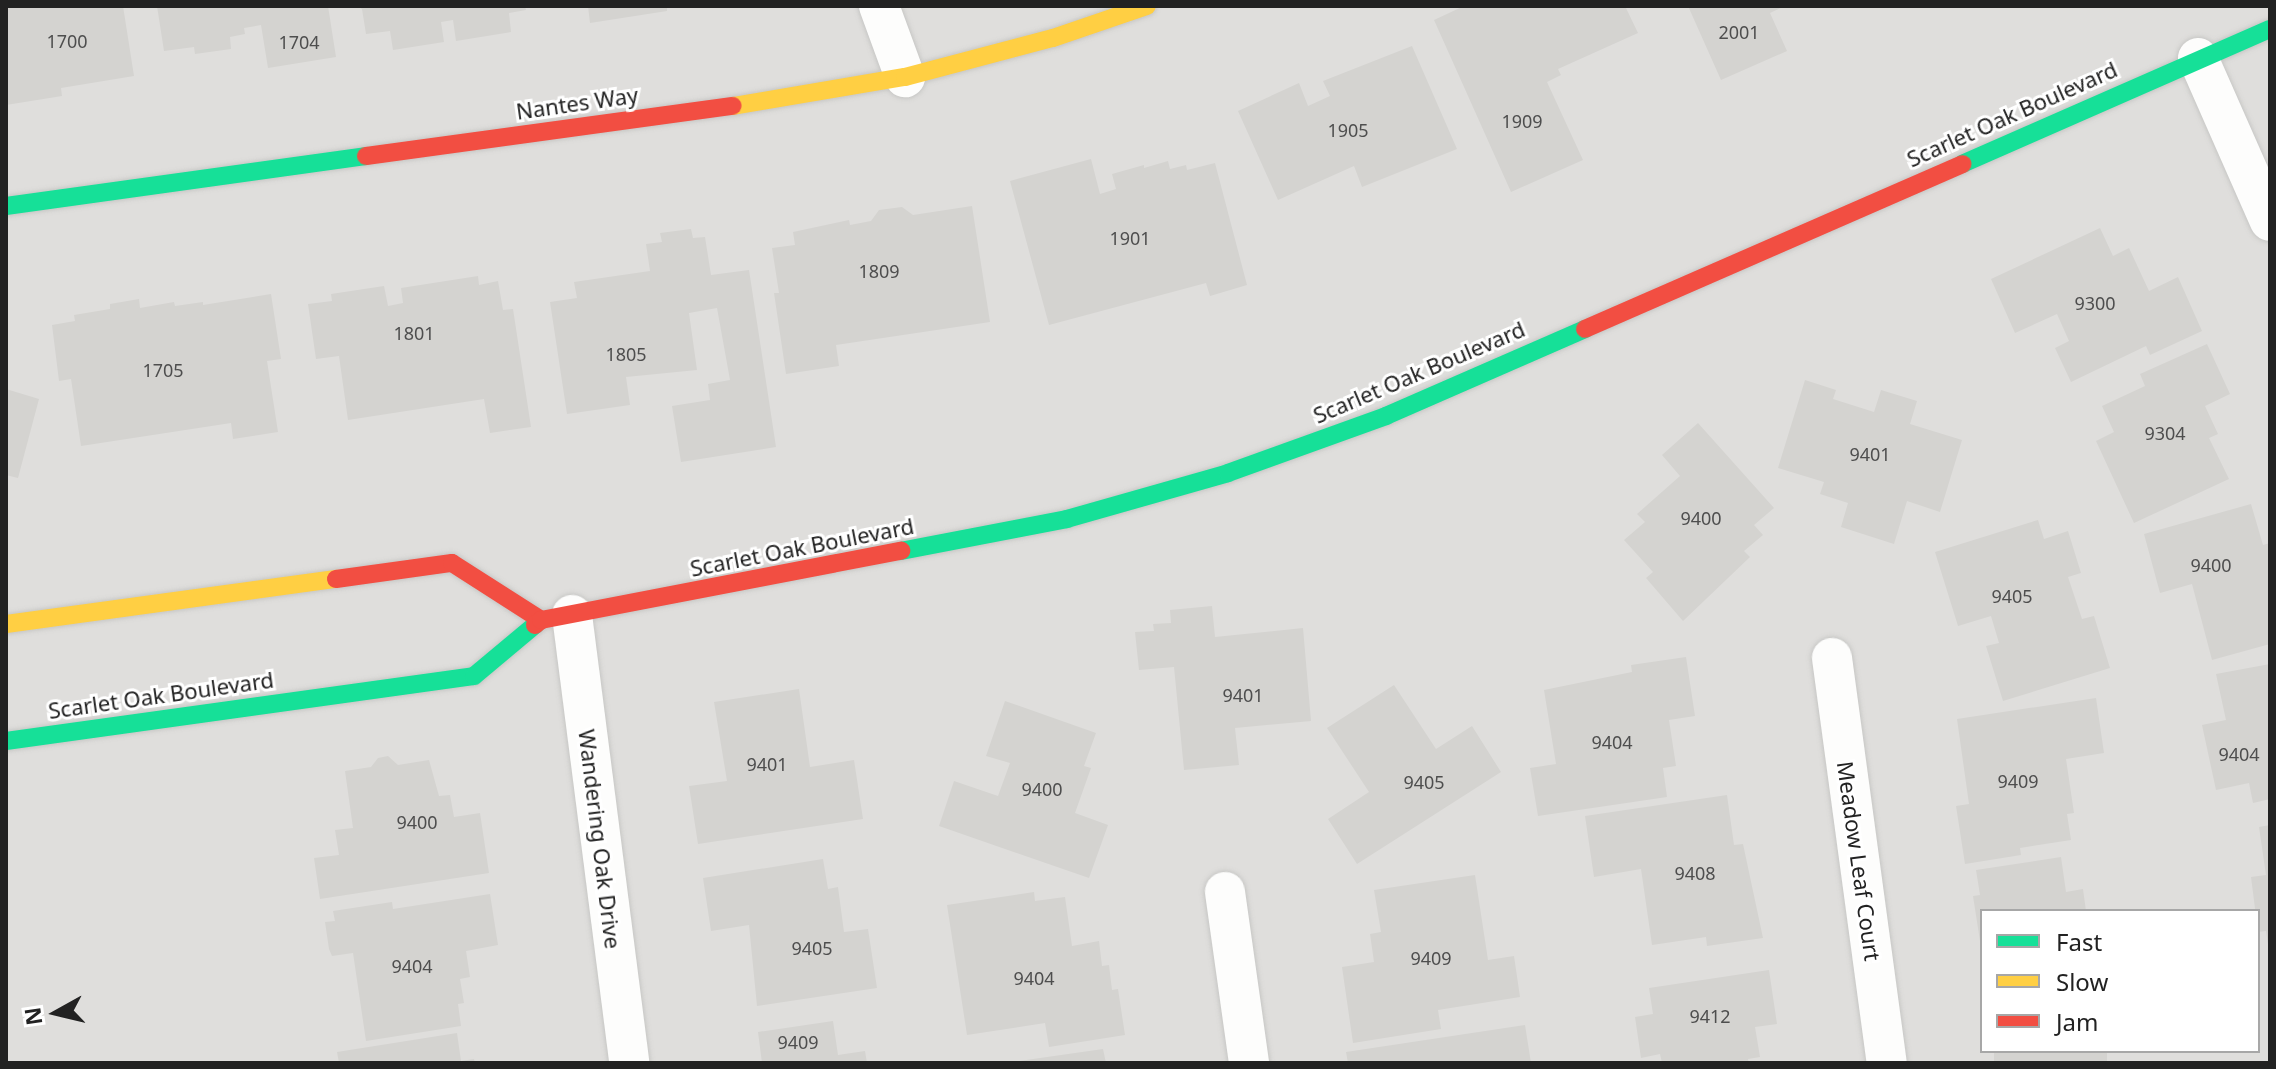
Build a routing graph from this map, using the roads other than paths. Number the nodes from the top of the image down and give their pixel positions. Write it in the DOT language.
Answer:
graph roads {
  1 [pos="879,6"];
  2 [pos="1147,6"];
  3 [pos="2270,29"];
  4 [pos="2198,58"];
  5 [pos="905,77"];
  6 [pos="6,206"];
  7 [pos="2270,221"];
  8 [pos="556,617"];
  9 [pos="6,624"];
  10 [pos="1832,658"];
  11 [pos="6,741"];
  12 [pos="1225,892"];
  13 [pos="629,1063"];
  14 [pos="1249,1063"];
  15 [pos="1887,1063"];
  1 -- 5 [label="street"];
  2 -- 5 [label="street, Nantes Way"];
  3 -- 4 [label="street, Scarlet Oak Boulevard"];
  4 -- 7 [label="street"];
  4 -- 8 [label="street, Scarlet Oak Boulevard"];
  5 -- 6 [label="street, Nantes Way"];
  8 -- 9 [label="street"];
  8 -- 11 [label="street, Scarlet Oak Boulevard"];
  8 -- 13 [label="street, Wandering Oak Drive"];
  10 -- 15 [label="street, Meadow Leaf Court"];
  12 -- 14 [label="street"];
}
